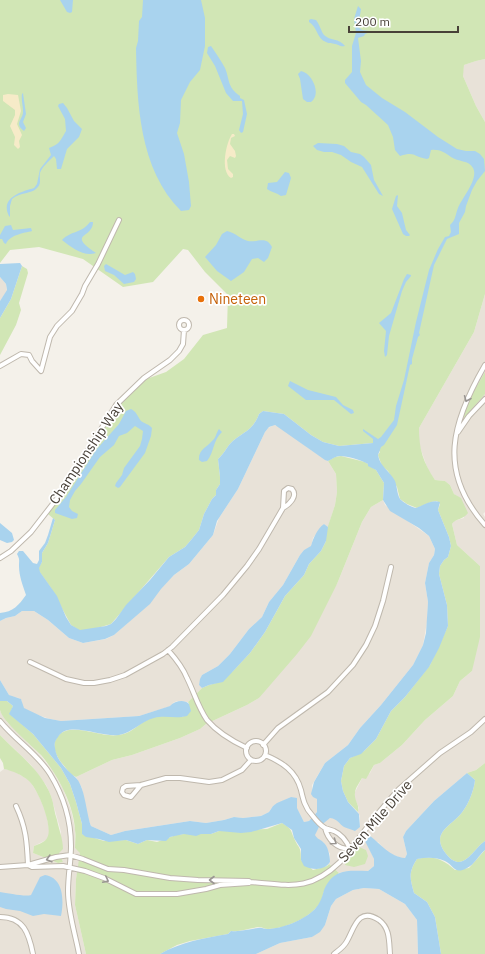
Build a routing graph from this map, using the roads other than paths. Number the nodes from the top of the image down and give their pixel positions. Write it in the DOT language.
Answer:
graph roads {
  1 [pos="119,220"];
  2 [pos="184,330"];
  3 [pos="485,365"];
  4 [pos="0,366"];
  5 [pos="485,399"];
  6 [pos="457,436"];
  7 [pos="283,508"];
  8 [pos="485,524"];
  9 [pos="0,558"];
  10 [pos="391,567"];
  11 [pos="168,650"];
  12 [pos="30,662"];
  13 [pos="485,719"];
  14 [pos="0,721"];
  15 [pos="263,745"];
  16 [pos="247,748"];
  17 [pos="265,755"];
  18 [pos="251,760"];
  19 [pos="141,785"];
  20 [pos="16,806"];
  21 [pos="323,826"];
  22 [pos="350,849"];
  23 [pos="70,855"];
  24 [pos="28,865"];
  25 [pos="0,867"];
  26 [pos="69,868"];
  27 [pos="250,882"];
  28 [pos="0,917"];
  29 [pos="33,954"];
  30 [pos="79,954"];
  31 [pos="334,954"];
  32 [pos="390,954"];
  1 -- 4 [label="street"];
  2 -- 9 [label="street, Championship Way"];
  3 -- 6 [label="street, one-way"];
  5 -- 6 [label="street"];
  6 -- 8 [label="street"];
  7 -- 7 [label="street"];
  7 -- 11 [label="street"];
  10 -- 15 [label="street"];
  11 -- 12 [label="street"];
  11 -- 16 [label="street"];
  13 -- 22 [label="street, Seven Mile Drive"];
  14 -- 23 [label="street"];
  15 -- 16 [label="street"];
  15 -- 17 [label="street"];
  16 -- 18 [label="street"];
  17 -- 18 [label="street"];
  17 -- 21 [label="street"];
  18 -- 19 [label="street"];
  20 -- 24 [label="street"];
  21 -- 22 [label="street"];
  21 -- 22 [label="street, one-way"];
  22 -- 27 [label="street, Seven Mile Drive"];
  23 -- 24 [label="street, one-way"];
  23 -- 26 [label="street"];
  27 -- 23 [label="street, Seven Mile Drive, one-way"];
  24 -- 25 [label="street"];
  24 -- 26 [label="street, Seven Mile Drive"];
  26 -- 27 [label="street, Seven Mile Drive, one-way"];
  26 -- 30 [label="street"];
  28 -- 29 [label="street"];
  31 -- 32 [label="street"];
}
